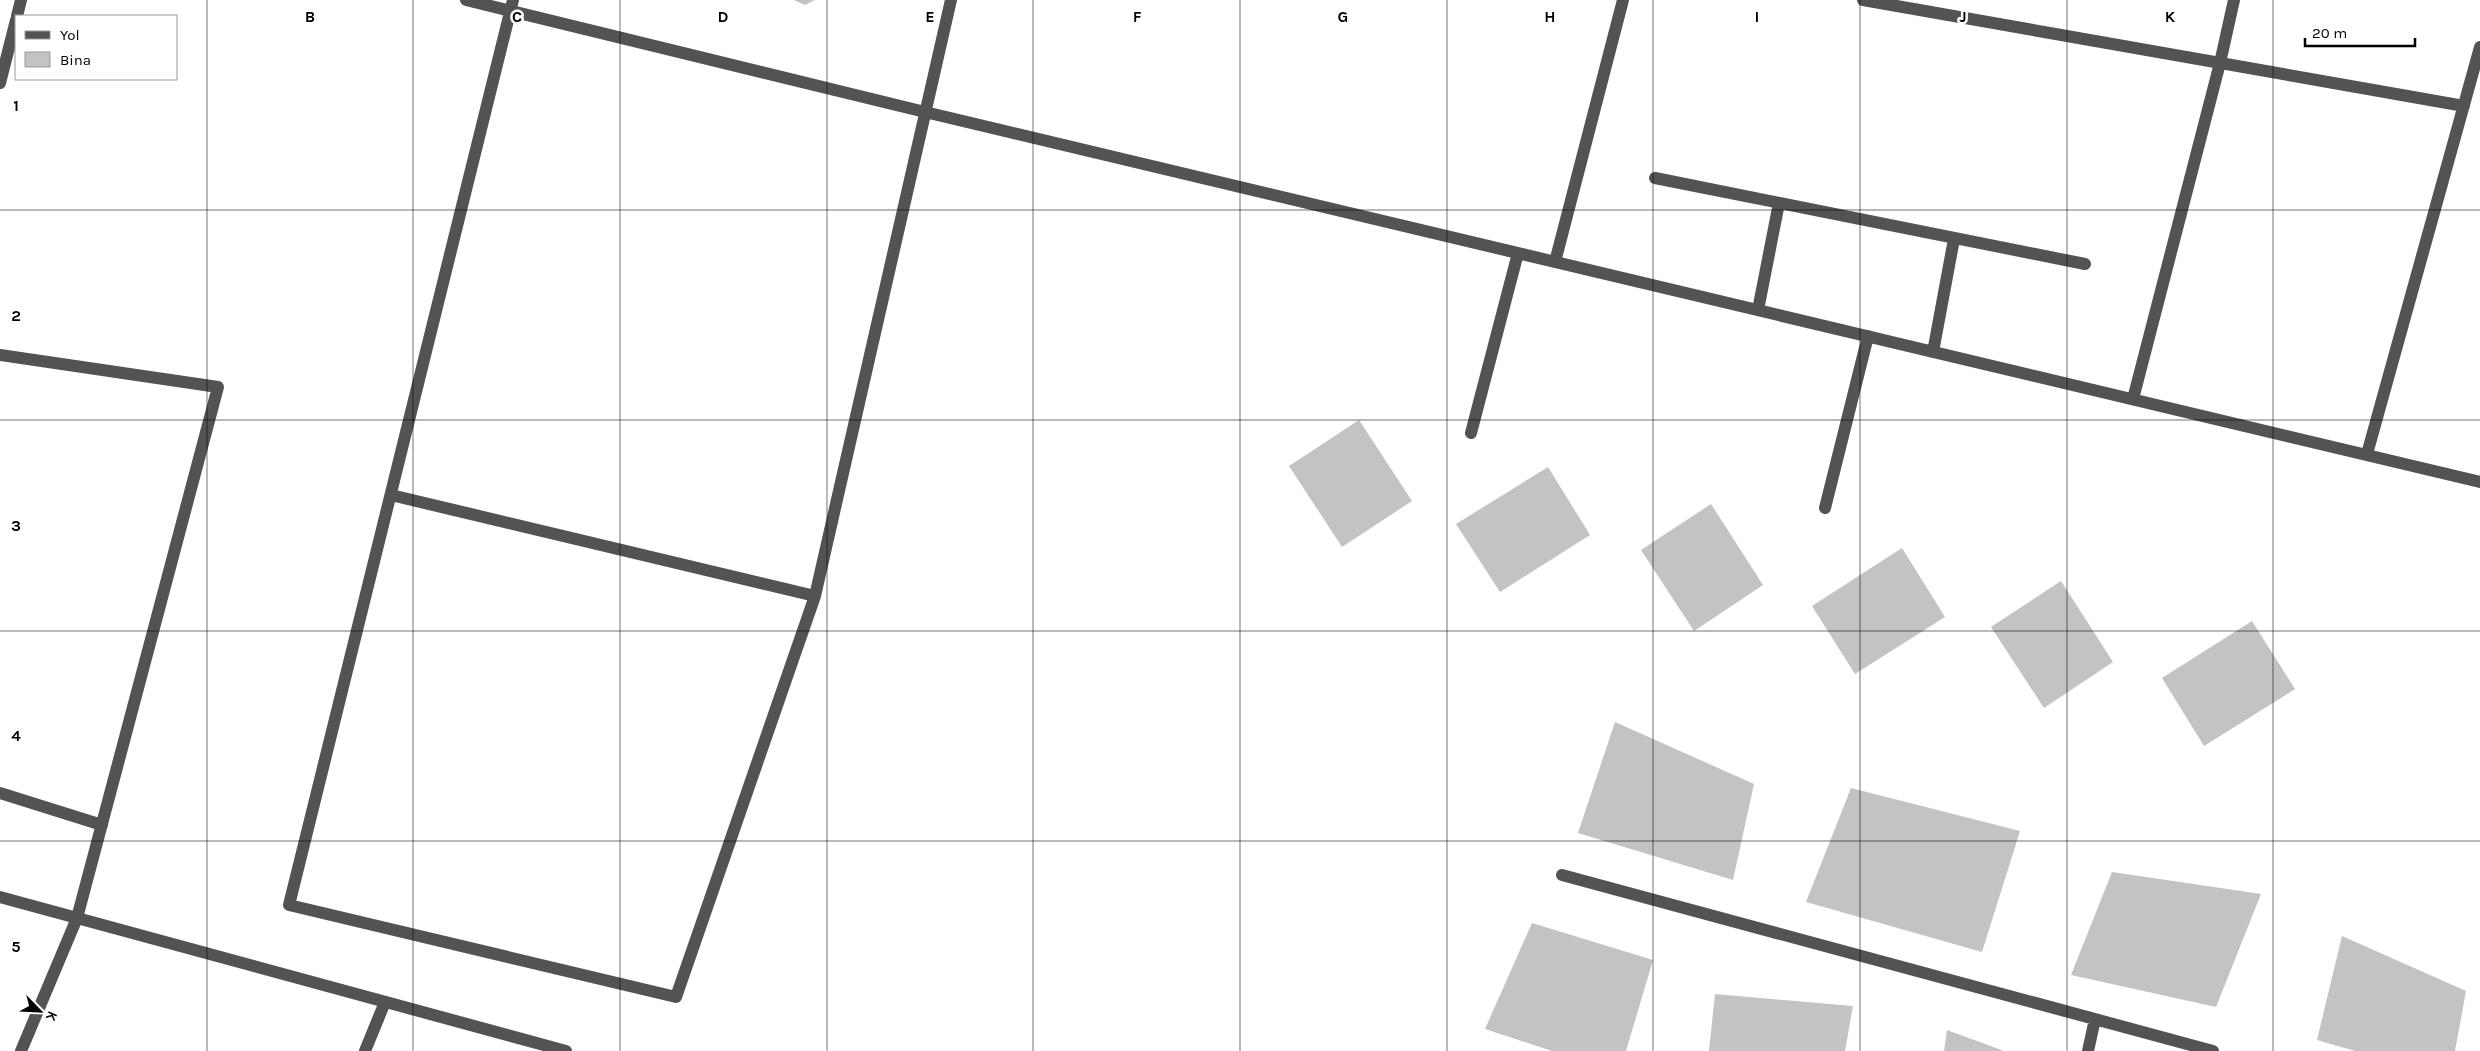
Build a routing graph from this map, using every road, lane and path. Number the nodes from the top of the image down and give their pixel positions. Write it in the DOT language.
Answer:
graph roads {
  1 [pos="21,0"];
  2 [pos="466,0"];
  3 [pos="951,0"];
  4 [pos="1623,0"];
  5 [pos="1863,0"];
  6 [pos="2234,0"];
  7 [pos="512,5"];
  8 [pos="17,15"];
  9 [pos="15,24"];
  10 [pos="2480,47"];
  11 [pos="2220,63"];
  12 [pos="0,83"];
  13 [pos="2464,106"];
  14 [pos="925,112"];
  15 [pos="1655,178"];
  16 [pos="1778,203"];
  17 [pos="1954,238"];
  18 [pos="1518,253"];
  19 [pos="1555,262"];
  20 [pos="2084,264"];
  21 [pos="1758,310"];
  22 [pos="1868,336"];
  23 [pos="1933,352"];
  24 [pos="0,355"];
  25 [pos="2133,399"];
  26 [pos="1471,433"];
  27 [pos="2368,454"];
  28 [pos="2480,482"];
  29 [pos="391,495"];
  30 [pos="1825,508"];
  31 [pos="815,596"];
  32 [pos="0,794"];
  33 [pos="102,825"];
  34 [pos="1562,875"];
  35 [pos="0,897"];
  36 [pos="77,918"];
  37 [pos="385,1002"];
  38 [pos="2095,1019"];
  39 [pos="21,1051"];
  40 [pos="365,1051"];
  41 [pos="566,1051"];
  42 [pos="2088,1051"];
  43 [pos="2213,1051"];
  1 -- 8 [label="street"];
  2 -- 7 [label="street"];
  3 -- 14 [label="street"];
  4 -- 19 [label="street"];
  5 -- 11 [label="street"];
  6 -- 11 [label="street"];
  7 -- 14 [label="street"];
  7 -- 29 [label="street"];
  9 -- 12 [label="street"];
  10 -- 13 [label="street"];
  11 -- 13 [label="street"];
  11 -- 25 [label="street"];
  13 -- 27 [label="street"];
  14 -- 18 [label="street"];
  14 -- 31 [label="street"];
  15 -- 16 [label="street"];
  16 -- 17 [label="street"];
  16 -- 21 [label="street"];
  17 -- 20 [label="street"];
  17 -- 23 [label="street"];
  18 -- 19 [label="street"];
  18 -- 26 [label="street"];
  19 -- 21 [label="street"];
  21 -- 22 [label="street"];
  22 -- 23 [label="street"];
  22 -- 30 [label="street"];
  23 -- 25 [label="street"];
  24 -- 33 [label="street"];
  25 -- 27 [label="street"];
  27 -- 28 [label="street"];
  29 -- 31 [label="street"];
  29 -- 31 [label="street"];
  32 -- 33 [label="street"];
  33 -- 36 [label="street"];
  34 -- 38 [label="street"];
  35 -- 36 [label="street"];
  36 -- 37 [label="street"];
  36 -- 39 [label="street"];
  37 -- 40 [label="street"];
  37 -- 41 [label="street"];
  38 -- 42 [label="street"];
  38 -- 43 [label="street"];
}
